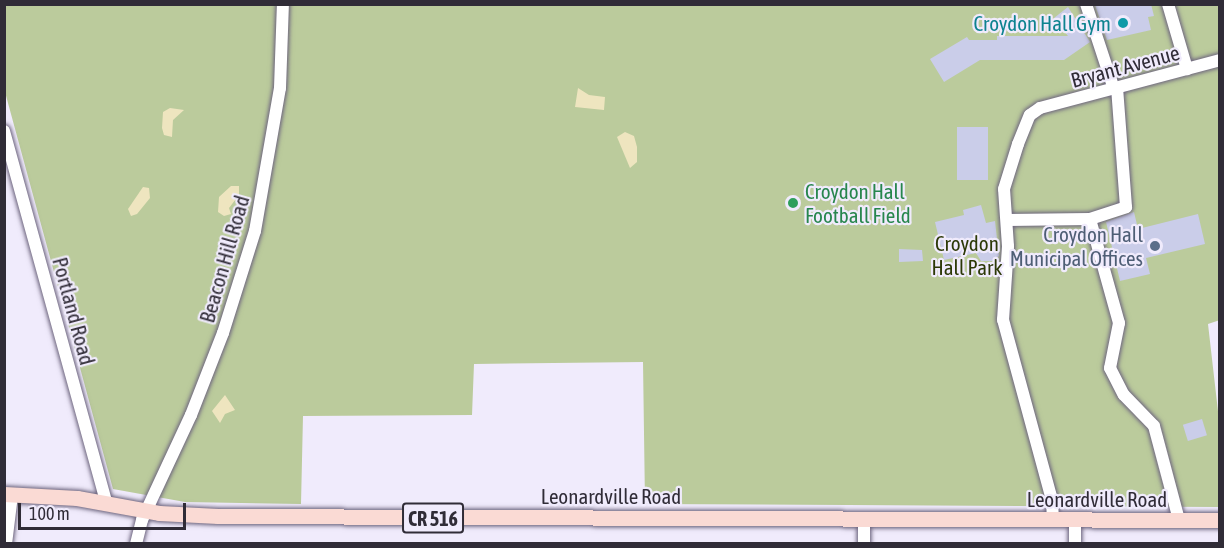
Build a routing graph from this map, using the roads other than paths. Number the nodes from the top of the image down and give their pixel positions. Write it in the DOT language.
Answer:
graph roads {
  1 [pos="283,4"];
  2 [pos="1086,4"];
  3 [pos="1168,4"];
  4 [pos="1220,60"];
  5 [pos="1186,69"];
  6 [pos="1115,89"];
  7 [pos="4,131"];
  8 [pos="1090,219"];
  9 [pos="1007,220"];
  10 [pos="8,494"];
  11 [pos="106,502"];
  12 [pos="148,511"];
  13 [pos="864,519"];
  14 [pos="1053,520"];
  15 [pos="1075,520"];
  16 [pos="1179,520"];
  17 [pos="1220,520"];
  18 [pos="6,543"];
  19 [pos="136,543"];
  20 [pos="864,543"];
  21 [pos="1075,543"];
  1 -- 12 [label="street, Beacon Hill Road"];
  2 -- 6 [label="street"];
  3 -- 5 [label="street"];
  4 -- 5 [label="street, Bryant Avenue"];
  5 -- 6 [label="street, Bryant Avenue"];
  6 -- 8 [label="street"];
  6 -- 9 [label="street, Bryant Avenue"];
  7 -- 11 [label="street, Portland Road"];
  8 -- 9 [label="street"];
  8 -- 16 [label="street"];
  9 -- 14 [label="street"];
  10 -- 11 [label="main road, Leonardville Road / CR 516"];
  10 -- 18 [label="street"];
  11 -- 12 [label="main road, Leonardville Road / CR 516"];
  12 -- 13 [label="main road, Leonardville Road / CR 516"];
  12 -- 19 [label="street, Beacon Hill Road"];
  13 -- 14 [label="main road, Leonardville Road / CR 516"];
  13 -- 20 [label="street"];
  14 -- 15 [label="main road, Leonardville Road / CR 516"];
  15 -- 16 [label="main road, Leonardville Road / CR 516"];
  15 -- 21 [label="street"];
  16 -- 17 [label="main road, Leonardville Road / CR 516"];
}
